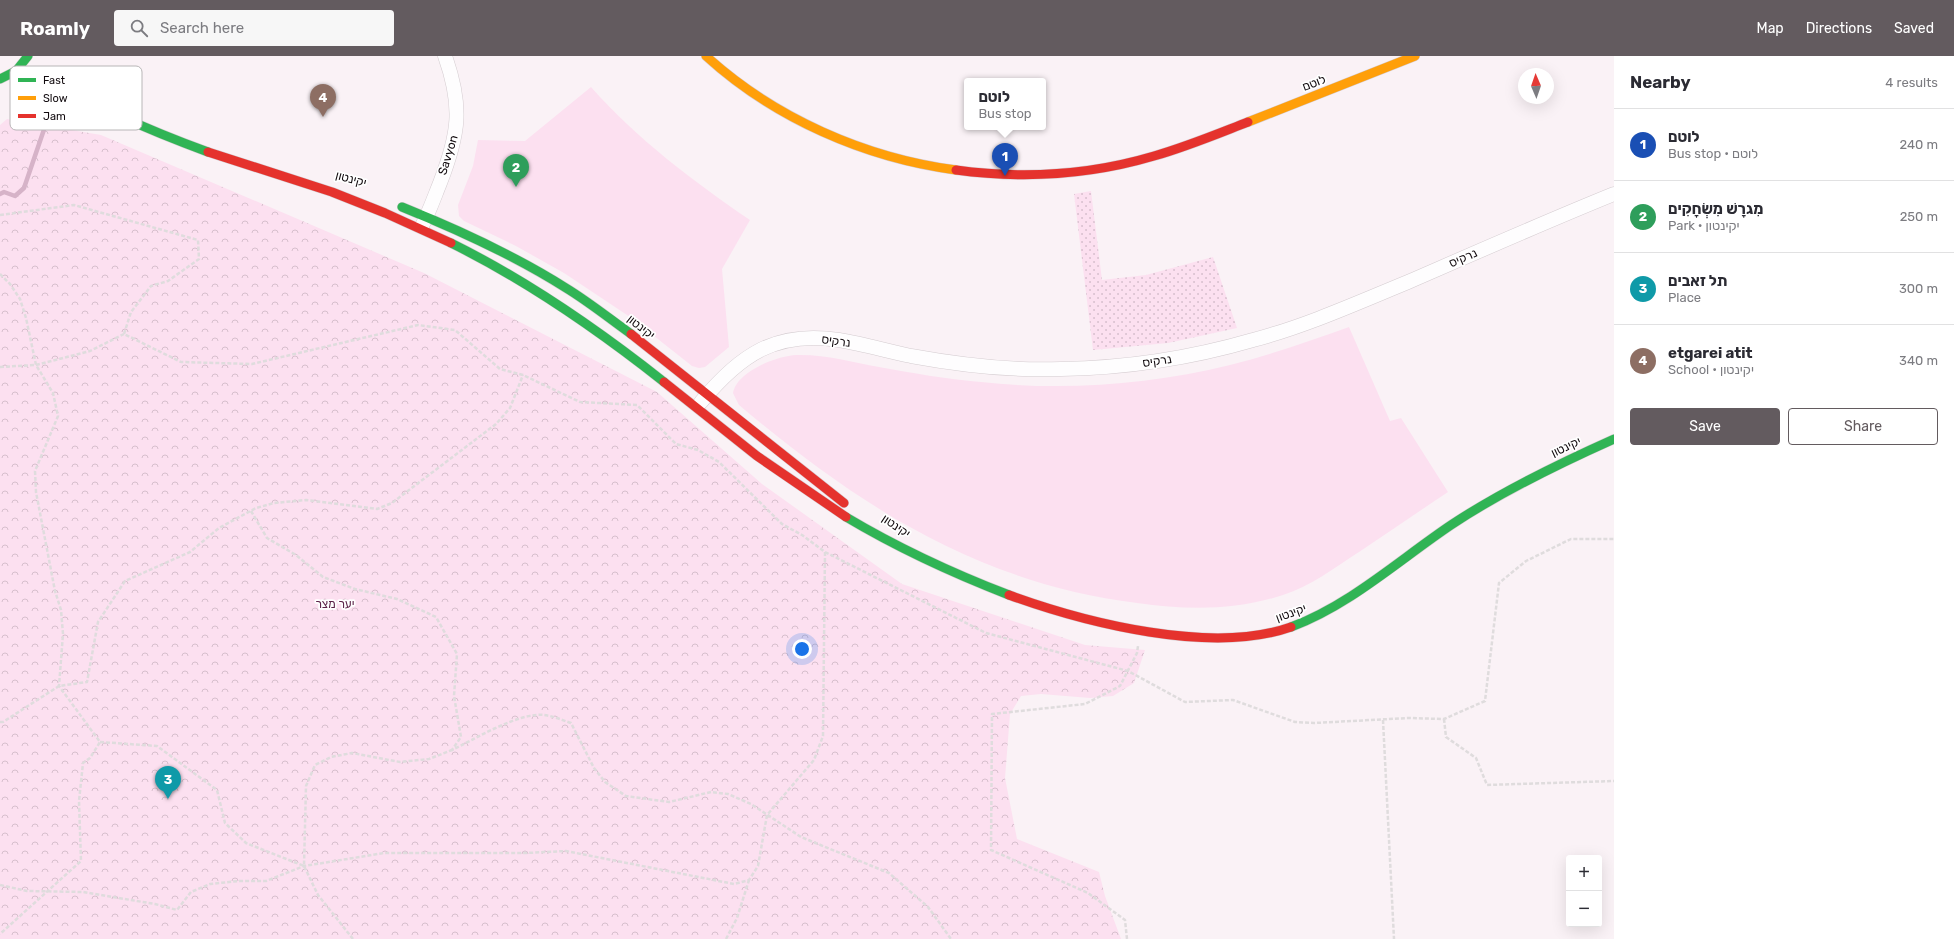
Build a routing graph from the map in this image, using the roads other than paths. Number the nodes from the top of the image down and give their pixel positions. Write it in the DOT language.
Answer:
graph roads {
  1 [pos="445,56"];
  2 [pos="706,56"];
  3 [pos="1416,56"];
  4 [pos="32,57"];
  5 [pos="22,66"];
  6 [pos="10,75"];
  7 [pos="0,79"];
  8 [pos="142,126"];
  9 [pos="293,179"];
  10 [pos="1614,194"];
  11 [pos="372,197"];
  12 [pos="392,204"];
  13 [pos="424,222"];
  14 [pos="707,394"];
  15 [pos="696,407"];
  16 [pos="1614,439"];
  17 [pos="936,565"];
  1 -- 13 [label="street, Savyon"];
  2 -- 3 [label="street, לוטם"];
  4 -- 5 [label="street"];
  6 -- 7 [label="street"];
  8 -- 9 [label="street, יקינטון"];
  9 -- 11 [label="street, יקינטון"];
  9 -- 13 [label="street, יקינטון"];
  10 -- 14 [label="street, נרקיס"];
  12 -- 13 [label="street, יקינטון"];
  13 -- 14 [label="street, יקינטון"];
  13 -- 15 [label="street, יקינטון"];
  14 -- 15 [label="street, נרקיס"];
  14 -- 17 [label="street, יקינטון"];
  15 -- 17 [label="street, יקינטון"];
  16 -- 17 [label="street, יקינטון"];
}
